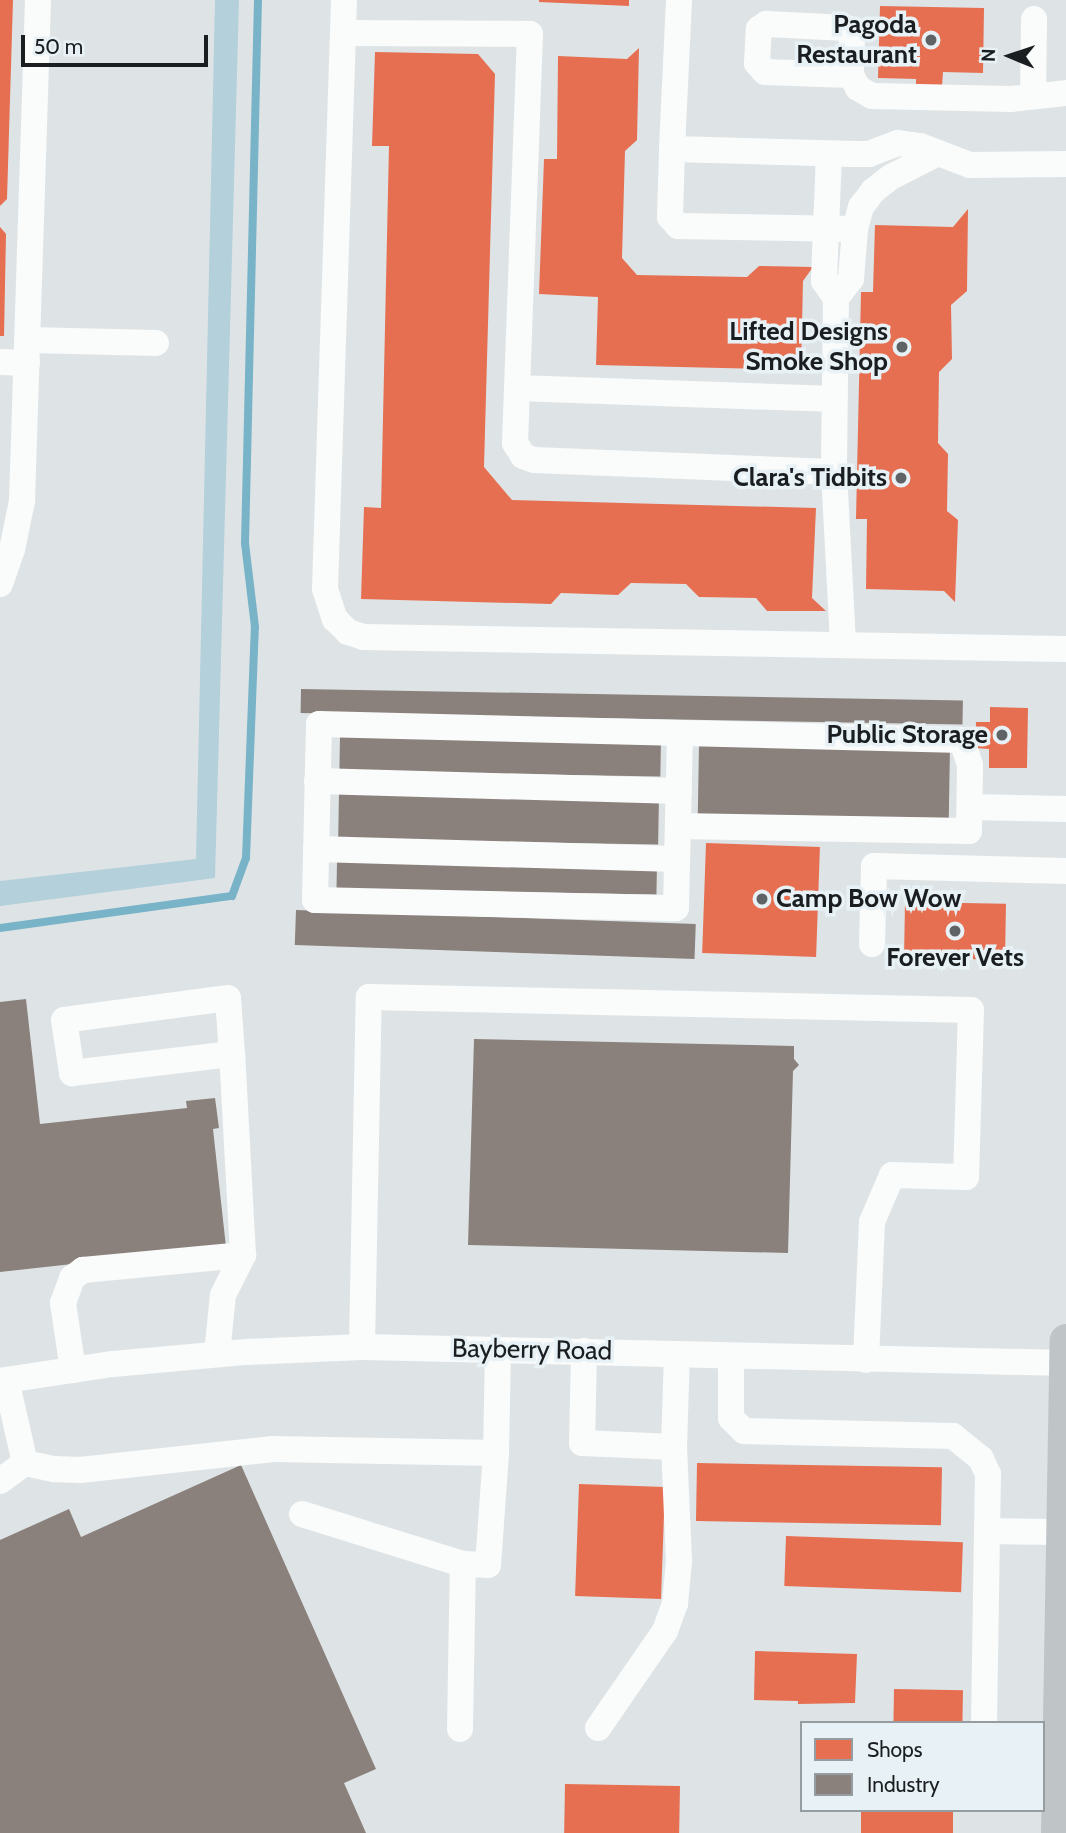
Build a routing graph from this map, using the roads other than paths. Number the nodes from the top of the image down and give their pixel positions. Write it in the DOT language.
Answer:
graph roads {
  1 [pos="38,0"];
  2 [pos="344,0"];
  3 [pos="679,0"];
  4 [pos="1034,19"];
  5 [pos="343,33"];
  6 [pos="851,75"];
  7 [pos="1066,93"];
  8 [pos="1033,95"];
  9 [pos="672,149"];
  10 [pos="938,153"];
  11 [pos="829,154"];
  12 [pos="1066,164"];
  13 [pos="826,227"];
  14 [pos="855,229"];
  15 [pos="836,298"];
  16 [pos="156,342"];
  17 [pos="27,351"];
  18 [pos="0,362"];
  19 [pos="517,388"];
  20 [pos="835,399"];
  21 [pos="834,472"];
  22 [pos="0,584"];
  23 [pos="842,645"];
  24 [pos="1066,649"];
  25 [pos="680,733"];
  26 [pos="317,781"];
  27 [pos="678,791"];
  28 [pos="970,807"];
  29 [pos="1066,809"];
  30 [pos="678,826"];
  31 [pos="316,849"];
  32 [pos="677,859"];
  33 [pos="1066,871"];
  34 [pos="872,944"];
  35 [pos="232,1054"];
  36 [pos="243,1255"];
  37 [pos="362,1347"];
  38 [pos="498,1350"];
  39 [pos="584,1351"];
  40 [pos="217,1354"];
  41 [pos="677,1354"];
  42 [pos="1066,1355"];
  43 [pos="731,1356"];
  44 [pos="866,1360"];
  45 [pos="73,1370"];
  46 [pos="3,1381"];
  47 [pos="674,1447"];
  48 [pos="496,1453"];
  49 [pos="25,1463"];
  50 [pos="0,1481"];
  51 [pos="302,1514"];
  52 [pos="988,1531"];
  53 [pos="1063,1532"];
  54 [pos="463,1564"];
  55 [pos="984,1721"];
  56 [pos="598,1728"];
  57 [pos="460,1729"];
  58 [pos="1057,1833"];
  1 -- 17 [label="street"];
  2 -- 5 [label="street"];
  3 -- 9 [label="street"];
  4 -- 8 [label="street"];
  5 -- 19 [label="street"];
  5 -- 23 [label="street"];
  6 -- 8 [label="street"];
  7 -- 8 [label="street"];
  9 -- 11 [label="street"];
  9 -- 13 [label="street"];
  10 -- 11 [label="street"];
  10 -- 12 [label="street"];
  10 -- 14 [label="street"];
  11 -- 13 [label="street"];
  13 -- 14 [label="street"];
  13 -- 15 [label="street"];
  14 -- 15 [label="street"];
  15 -- 20 [label="street"];
  16 -- 17 [label="street"];
  17 -- 18 [label="street"];
  17 -- 22 [label="street"];
  19 -- 20 [label="street"];
  19 -- 21 [label="street"];
  20 -- 21 [label="street"];
  21 -- 23 [label="street"];
  23 -- 24 [label="street"];
  25 -- 26 [label="street"];
  25 -- 27 [label="street"];
  25 -- 28 [label="street"];
  26 -- 27 [label="street"];
  26 -- 31 [label="street"];
  27 -- 30 [label="street"];
  28 -- 29 [label="street"];
  28 -- 30 [label="street"];
  30 -- 32 [label="street"];
  31 -- 32 [label="street"];
  31 -- 32 [label="street"];
  33 -- 34 [label="street"];
  35 -- 35 [label="street"];
  35 -- 36 [label="street"];
  36 -- 40 [label="street"];
  36 -- 45 [label="street"];
  37 -- 38 [label="street, Bayberry Road"];
  37 -- 40 [label="street, Bayberry Road"];
  37 -- 44 [label="street"];
  38 -- 39 [label="street, Bayberry Road"];
  38 -- 48 [label="street"];
  39 -- 41 [label="street, Bayberry Road"];
  39 -- 47 [label="street"];
  40 -- 45 [label="street, Bayberry Road"];
  41 -- 43 [label="street, Bayberry Road"];
  41 -- 47 [label="street"];
  42 -- 44 [label="street, Bayberry Road"];
  42 -- 53 [label="main road"];
  43 -- 44 [label="street, Bayberry Road"];
  43 -- 52 [label="street"];
  45 -- 46 [label="street, Bayberry Road"];
  46 -- 49 [label="street"];
  47 -- 56 [label="street"];
  48 -- 49 [label="street"];
  48 -- 54 [label="street"];
  49 -- 50 [label="street"];
  51 -- 54 [label="street"];
  52 -- 53 [label="street"];
  52 -- 55 [label="street"];
  53 -- 58 [label="main road"];
  54 -- 57 [label="street"];
}
